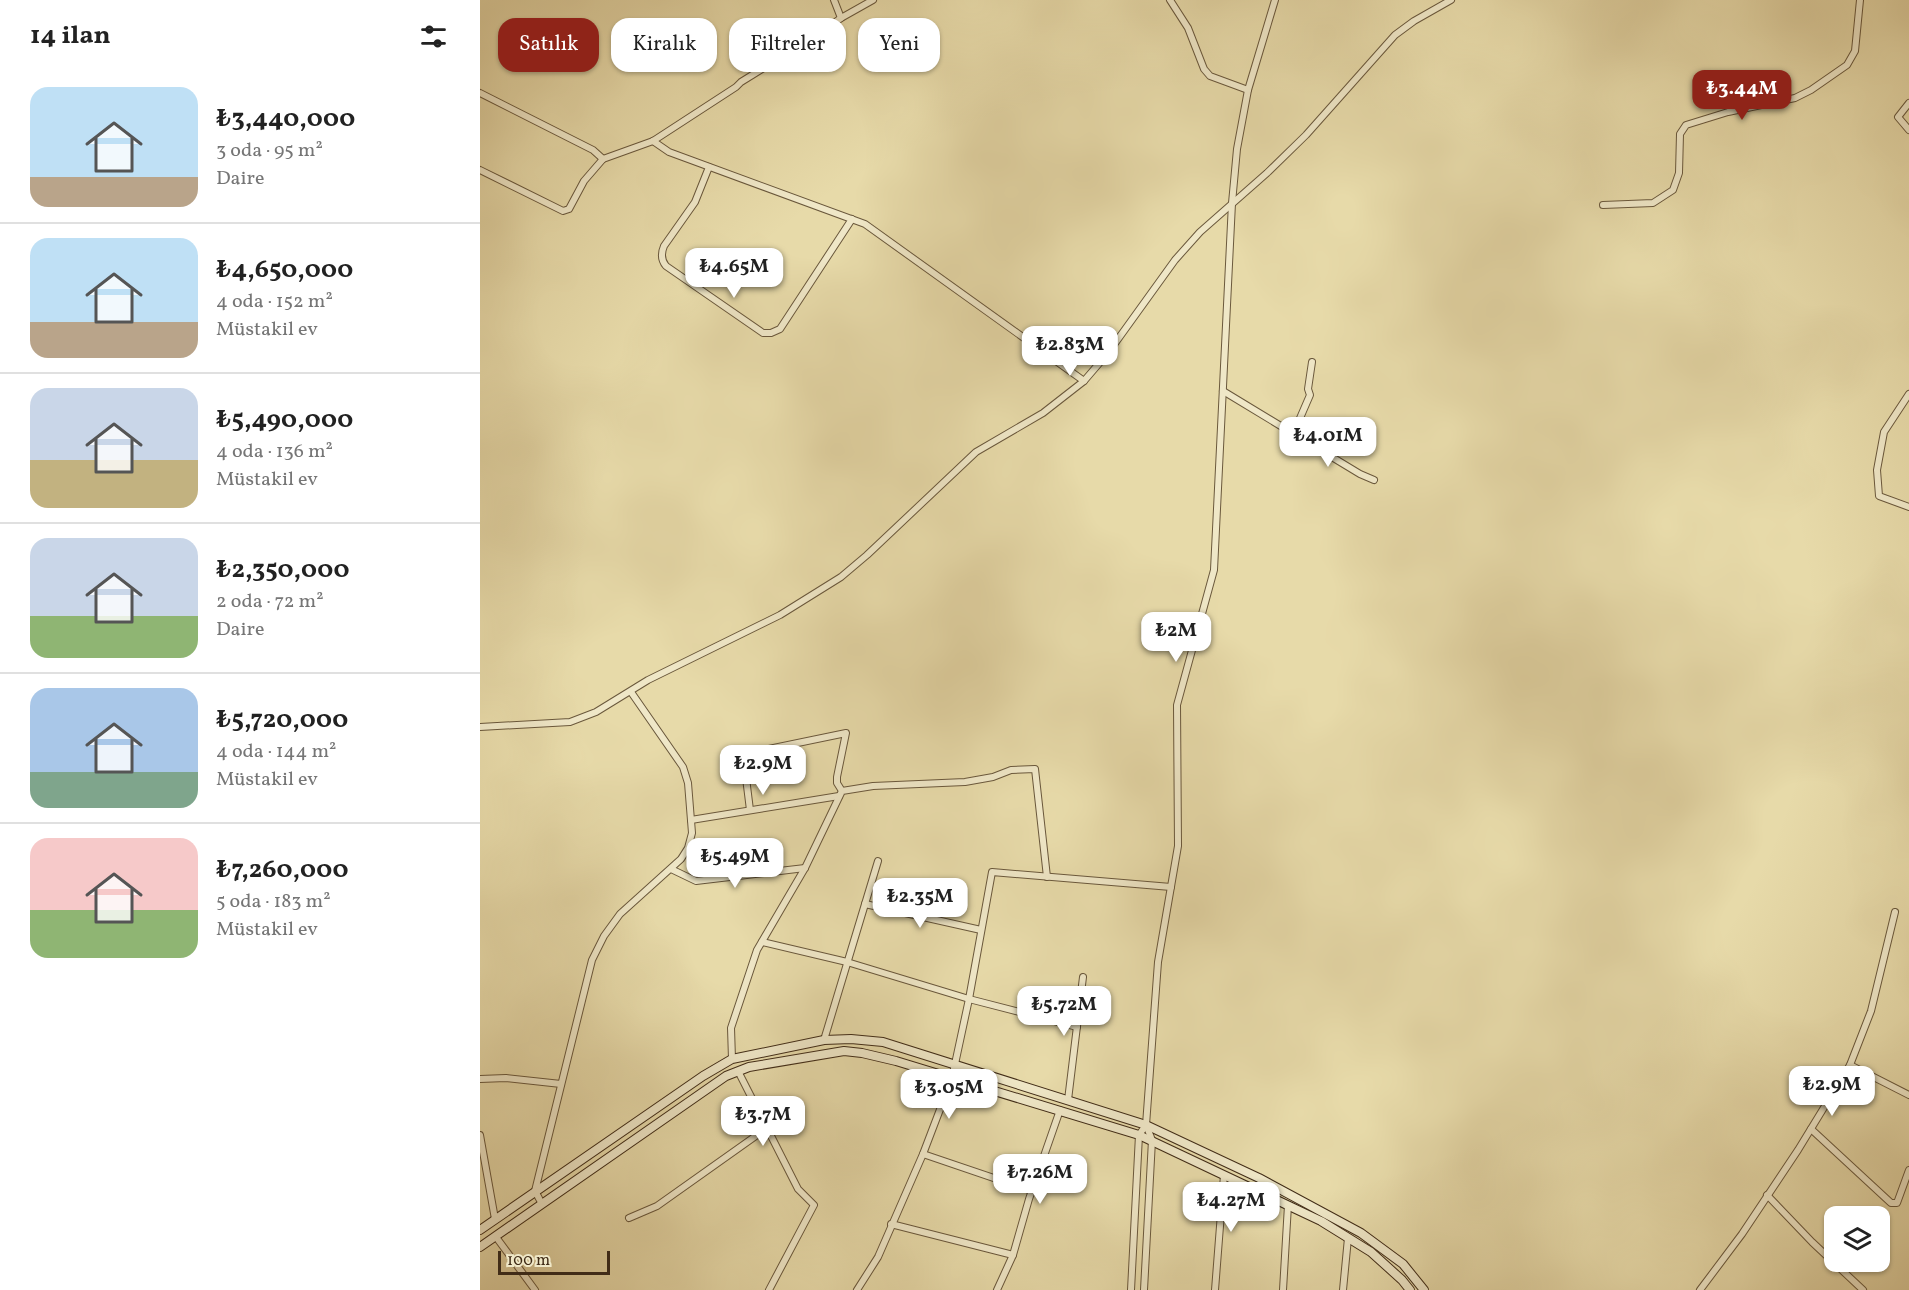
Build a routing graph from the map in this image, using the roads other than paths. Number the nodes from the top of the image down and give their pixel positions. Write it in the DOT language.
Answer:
graph roads {
  1 [pos="834,0"];
  2 [pos="873,0"];
  3 [pos="1170,0"];
  4 [pos="1275,0"];
  5 [pos="1451,0"];
  6 [pos="1860,0"];
  7 [pos="841,18"];
  8 [pos="757,72"];
  9 [pos="1248,90"];
  10 [pos="480,93"];
  11 [pos="1909,103"];
  12 [pos="1909,130"];
  13 [pos="652,141"];
  14 [pos="603,159"];
  15 [pos="710,167"];
  16 [pos="480,170"];
  17 [pos="1232,203"];
  18 [pos="1603,205"];
  19 [pos="852,219"];
  20 [pos="1312,362"];
  21 [pos="1084,381"];
  22 [pos="1223,391"];
  23 [pos="1909,394"];
  24 [pos="1293,432"];
  25 [pos="1374,480"];
  26 [pos="1909,507"];
  27 [pos="631,692"];
  28 [pos="480,727"];
  29 [pos="841,793"];
  30 [pos="750,810"];
  31 [pos="691,820"];
  32 [pos="878,861"];
  33 [pos="805,868"];
  34 [pos="671,869"];
  35 [pos="1047,877"];
  36 [pos="1171,887"];
  37 [pos="865,904"];
  38 [pos="1895,912"];
  39 [pos="981,930"];
  40 [pos="762,942"];
  41 [pos="847,962"];
  42 [pos="1083,977"];
  43 [pos="969,999"];
  44 [pos="1077,1027"];
  45 [pos="824,1040"];
  46 [pos="732,1059"];
  47 [pos="956,1065"];
  48 [pos="1850,1065"];
  49 [pos="738,1071"];
  50 [pos="480,1078"];
  51 [pos="952,1078"];
  52 [pos="561,1084"];
  53 [pos="1909,1095"];
  54 [pos="1068,1100"];
  55 [pos="1060,1110"];
  56 [pos="1146,1125"];
  57 [pos="767,1128"];
  58 [pos="1810,1129"];
  59 [pos="480,1135"];
  60 [pos="1139,1135"];
  61 [pos="1152,1140"];
  62 [pos="923,1154"];
  63 [pos="1909,1170"];
  64 [pos="1224,1175"];
  65 [pos="535,1191"];
  66 [pos="1032,1191"];
  67 [pos="1767,1195"];
  68 [pos="542,1204"];
  69 [pos="1288,1205"];
  70 [pos="629,1218"];
  71 [pos="495,1219"];
  72 [pos="891,1224"];
  73 [pos="480,1230"];
  74 [pos="496,1237"];
  75 [pos="1348,1238"];
  76 [pos="480,1247"];
  77 [pos="1013,1254"];
  78 [pos="535,1290"];
  79 [pos="769,1290"];
  80 [pos="856,1290"];
  81 [pos="997,1290"];
  82 [pos="1131,1290"];
  83 [pos="1144,1290"];
  84 [pos="1215,1290"];
  85 [pos="1284,1290"];
  86 [pos="1343,1290"];
  87 [pos="1410,1290"];
  88 [pos="1424,1290"];
  89 [pos="1700,1290"];
  90 [pos="1863,1290"];
  1 -- 7 [label="street"];
  2 -- 7 [label="street"];
  3 -- 9 [label="street"];
  4 -- 9 [label="street"];
  5 -- 17 [label="street"];
  6 -- 18 [label="street"];
  8 -- 13 [label="street"];
  9 -- 17 [label="street"];
  10 -- 14 [label="street"];
  11 -- 12 [label="street"];
  13 -- 14 [label="street"];
  13 -- 15 [label="street"];
  14 -- 16 [label="street"];
  15 -- 19 [label="street"];
  15 -- 19 [label="street"];
  17 -- 21 [label="street"];
  17 -- 22 [label="street"];
  19 -- 21 [label="street"];
  20 -- 24 [label="street"];
  21 -- 27 [label="street"];
  22 -- 24 [label="street"];
  22 -- 36 [label="street"];
  23 -- 26 [label="street"];
  24 -- 25 [label="street"];
  27 -- 28 [label="street"];
  27 -- 31 [label="street"];
  29 -- 30 [label="street"];
  29 -- 30 [label="street"];
  29 -- 33 [label="street"];
  29 -- 35 [label="street"];
  30 -- 31 [label="street"];
  31 -- 34 [label="street"];
  32 -- 37 [label="street"];
  33 -- 34 [label="street"];
  33 -- 40 [label="street"];
  34 -- 52 [label="street"];
  35 -- 36 [label="street"];
  35 -- 39 [label="street"];
  36 -- 56 [label="street"];
  37 -- 39 [label="street"];
  37 -- 41 [label="street"];
  38 -- 48 [label="street"];
  39 -- 43 [label="street"];
  40 -- 41 [label="street"];
  40 -- 46 [label="street"];
  41 -- 43 [label="street"];
  41 -- 45 [label="street"];
  42 -- 44 [label="street"];
  43 -- 44 [label="street"];
  43 -- 47 [label="street"];
  44 -- 54 [label="street"];
  45 -- 46 [label="street"];
  45 -- 47 [label="street"];
  46 -- 65 [label="street"];
  47 -- 51 [label="street"];
  47 -- 54 [label="street"];
  48 -- 53 [label="street"];
  48 -- 58 [label="street"];
  49 -- 51 [label="street"];
  49 -- 57 [label="street"];
  49 -- 68 [label="street"];
  50 -- 52 [label="street"];
  51 -- 55 [label="street"];
  51 -- 62 [label="street"];
  52 -- 65 [label="street"];
  54 -- 56 [label="street"];
  55 -- 60 [label="street"];
  55 -- 66 [label="street"];
  56 -- 60 [label="street"];
  56 -- 61 [label="street"];
  56 -- 88 [label="street"];
  57 -- 70 [label="street"];
  57 -- 79 [label="street"];
  58 -- 63 [label="street"];
  58 -- 67 [label="street"];
  59 -- 71 [label="street"];
  60 -- 61 [label="street"];
  60 -- 82 [label="street"];
  61 -- 64 [label="street"];
  61 -- 83 [label="street"];
  62 -- 66 [label="street"];
  62 -- 72 [label="street"];
  64 -- 69 [label="street"];
  64 -- 84 [label="street"];
  65 -- 68 [label="street"];
  65 -- 71 [label="street"];
  66 -- 77 [label="street"];
  67 -- 89 [label="street"];
  67 -- 90 [label="street"];
  68 -- 74 [label="street"];
  69 -- 75 [label="street"];
  69 -- 85 [label="street"];
  71 -- 73 [label="street"];
  72 -- 77 [label="street"];
  72 -- 80 [label="street"];
  74 -- 76 [label="street"];
  74 -- 78 [label="street"];
  75 -- 86 [label="street"];
  75 -- 87 [label="street"];
  77 -- 81 [label="street"];
}
